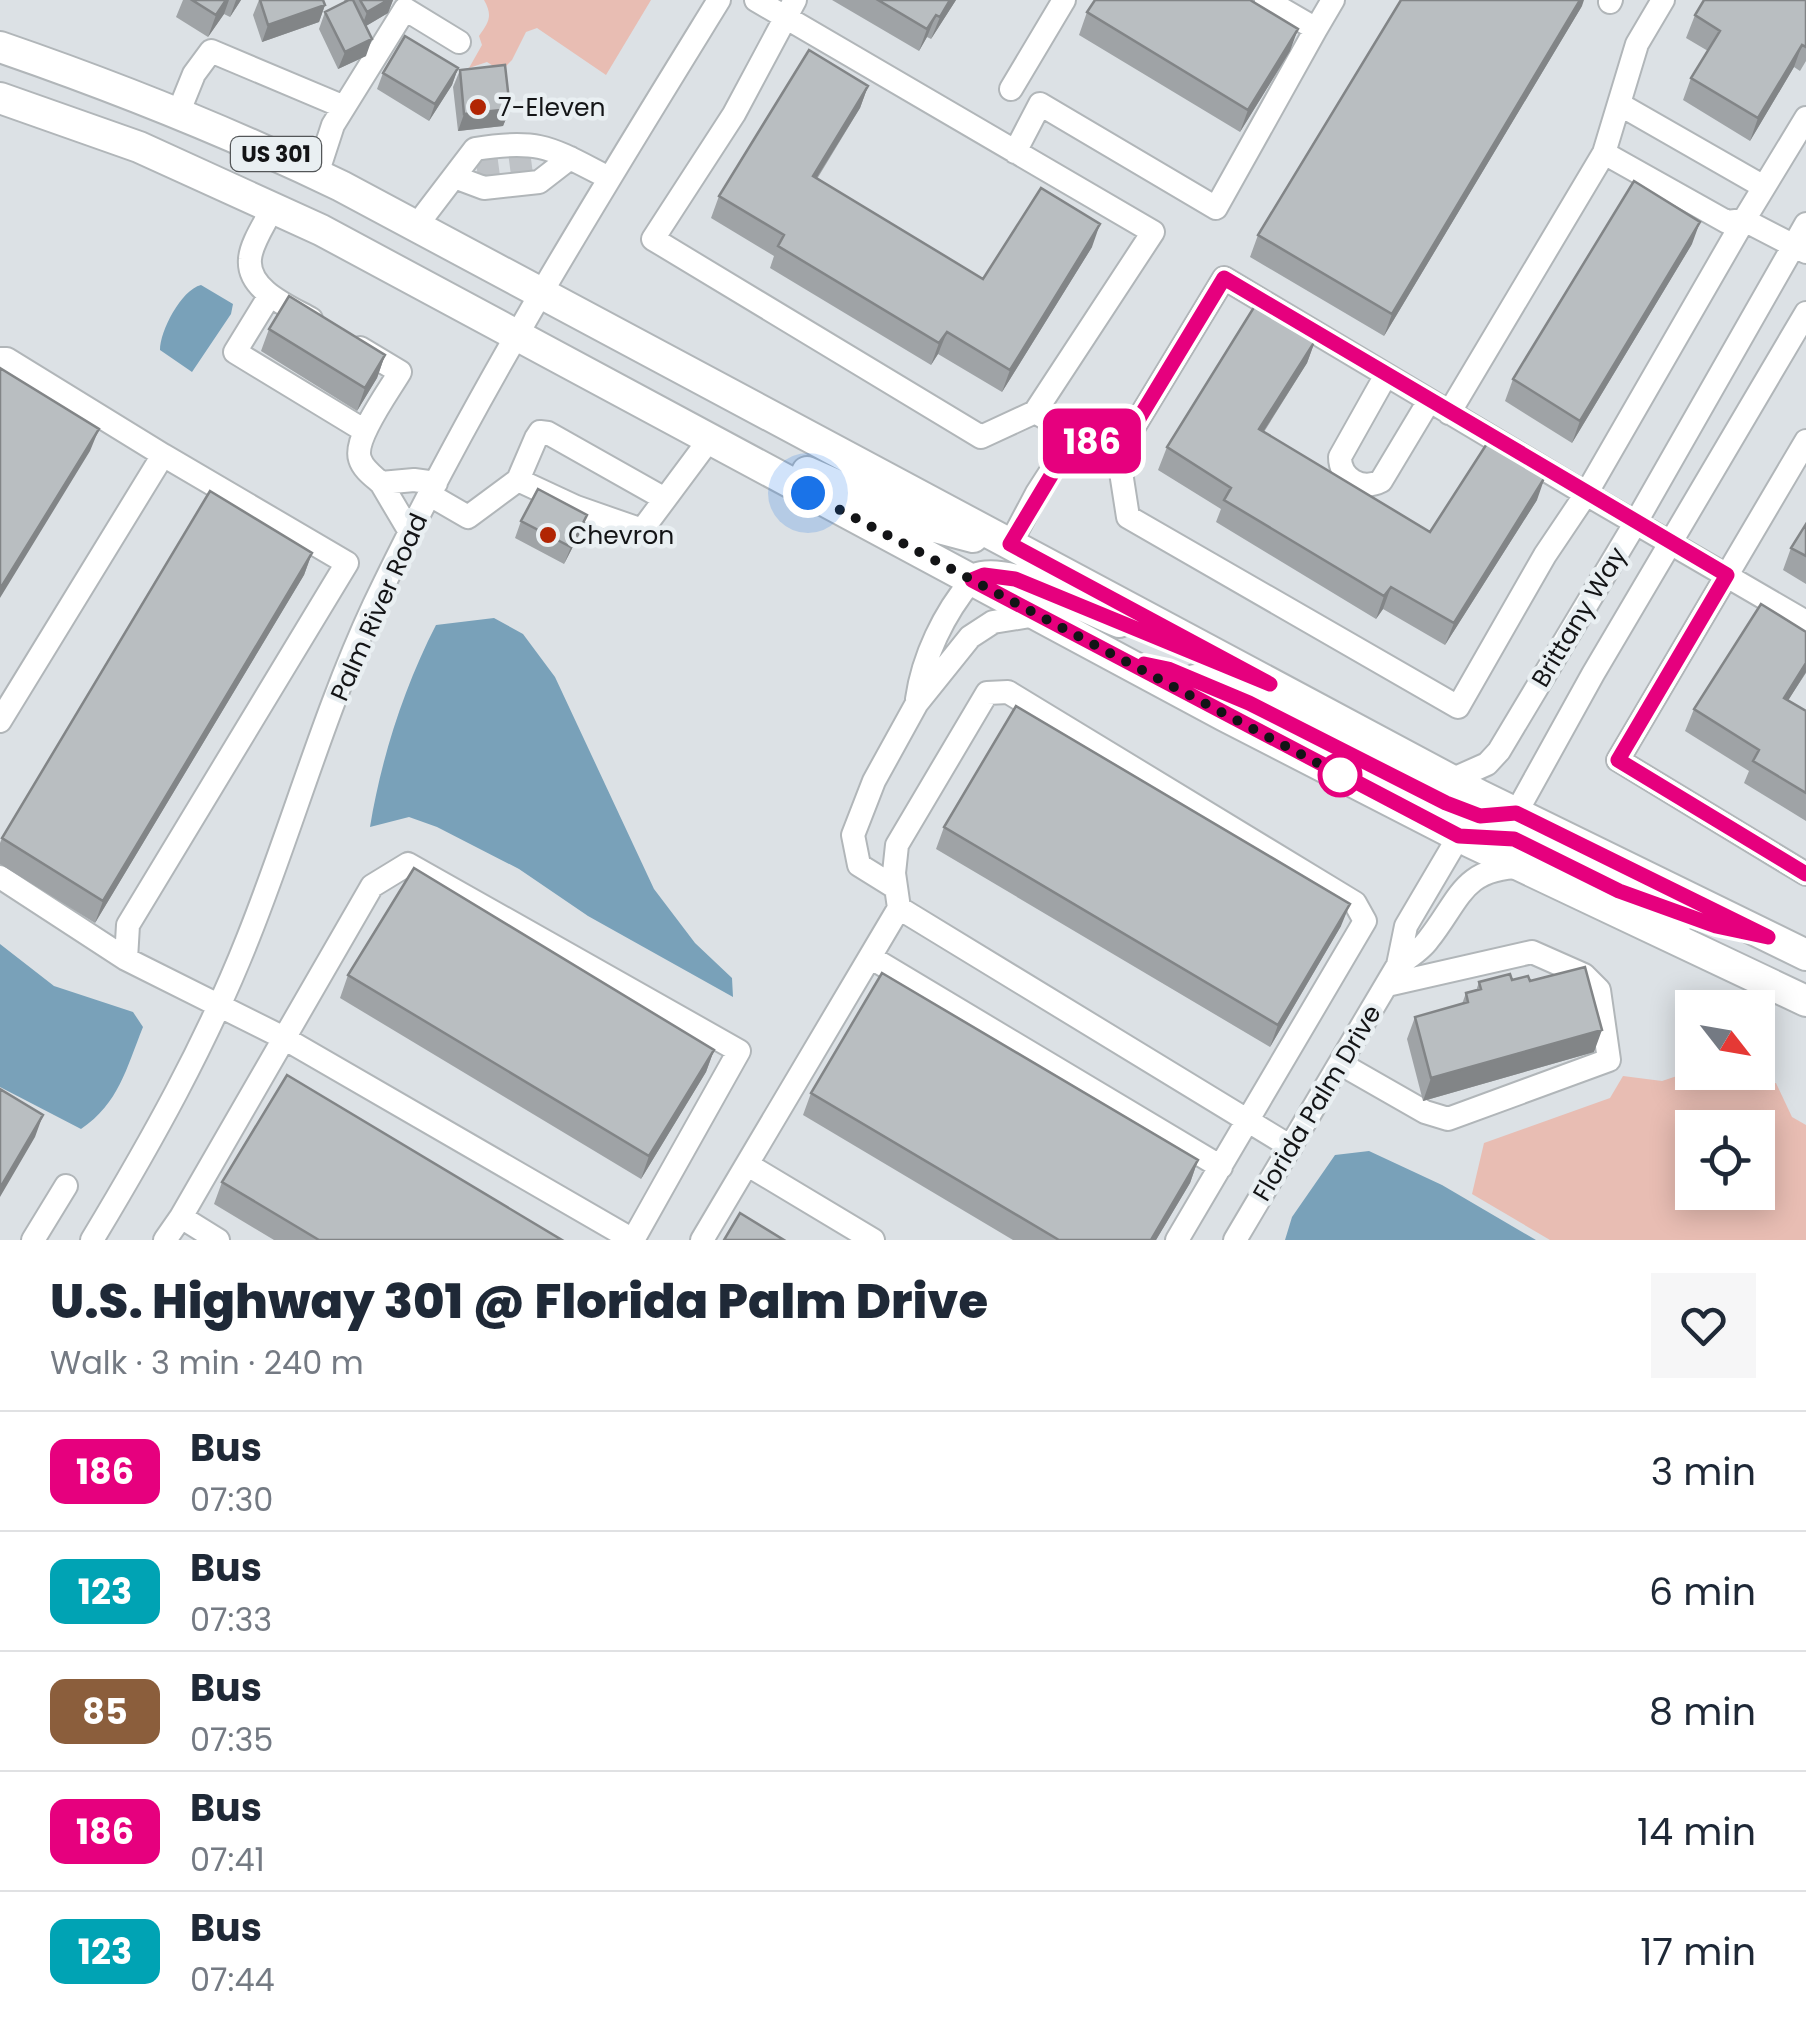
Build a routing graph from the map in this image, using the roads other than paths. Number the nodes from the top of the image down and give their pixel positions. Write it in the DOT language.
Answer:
graph roads {
  1 [pos="719,0"];
  2 [pos="756,0"];
  3 [pos="1064,0"];
  4 [pos="1266,0"];
  5 [pos="1334,0"];
  6 [pos="1663,0"];
  7 [pos="403,4"];
  8 [pos="790,8"];
  9 [pos="1316,29"];
  10 [pos="460,42"];
  11 [pos="0,47"];
  12 [pos="1011,89"];
  13 [pos="0,98"];
  14 [pos="1618,104"];
  15 [pos="344,107"];
  16 [pos="179,111"];
  17 [pos="1806,118"];
  18 [pos="1015,152"];
  19 [pos="1604,152"];
  20 [pos="552,164"];
  21 [pos="317,174"];
  22 [pos="466,177"];
  23 [pos="609,178"];
  24 [pos="1764,187"];
  25 [pos="273,207"];
  26 [pos="1744,220"];
  27 [pos="1806,224"];
  28 [pos="417,226"];
  29 [pos="1800,248"];
  30 [pos="540,290"];
  31 [pos="270,295"];
  32 [pos="1806,313"];
  33 [pos="516,334"];
  34 [pos="0,359"];
  35 [pos="1386,375"];
  36 [pos="1439,407"];
  37 [pos="1035,412"];
  38 [pos="366,432"];
  39 [pos="1076,434"];
  40 [pos="709,440"];
  41 [pos="1806,441"];
  42 [pos="1118,453"];
  43 [pos="163,455"];
  44 [pos="518,480"];
  45 [pos="381,483"];
  46 [pos="433,489"];
  47 [pos="1586,494"];
  48 [pos="665,500"];
  49 [pos="1636,522"];
  50 [pos="410,532"];
  51 [pos="1004,541"];
  52 [pos="1671,543"];
  53 [pos="347,563"];
  54 [pos="1727,575"];
  55 [pos="972,580"];
  56 [pos="384,585"];
  57 [pos="1036,615"];
  58 [pos="1806,622"];
  59 [pos="1120,659"];
  60 [pos="1270,684"];
  61 [pos="916,703"];
  62 [pos="0,721"];
  63 [pos="1451,780"];
  64 [pos="1516,813"];
  65 [pos="1459,836"];
  66 [pos="1522,867"];
  67 [pos="1806,874"];
  68 [pos="0,878"];
  69 [pos="898,898"];
  70 [pos="1768,937"];
  71 [pos="1806,955"];
  72 [pos="870,957"];
  73 [pos="126,959"];
  74 [pos="1393,975"];
  75 [pos="1806,1000"];
  76 [pos="220,1006"];
  77 [pos="282,1037"];
  78 [pos="1340,1064"];
  79 [pos="1248,1122"];
  80 [pos="1291,1148"];
  81 [pos="748,1165"];
  82 [pos="1221,1166"];
  83 [pos="66,1186"];
  84 [pos="180,1217"];
  85 [pos="103,1236"];
  86 [pos="33,1240"];
  87 [pos="165,1240"];
  88 [pos="218,1240"];
  89 [pos="633,1240"];
  90 [pos="702,1240"];
  91 [pos="872,1240"];
  92 [pos="1178,1240"];
  93 [pos="1235,1240"];
  1 -- 23 [label="street, Palm River Road"];
  2 -- 8 [label="street"];
  3 -- 12 [label="street"];
  4 -- 9 [label="street"];
  5 -- 9 [label="street"];
  6 -- 14 [label="street"];
  7 -- 10 [label="street"];
  7 -- 15 [label="street"];
  8 -- 18 [label="street"];
  8 -- 37 [label="street"];
  9 -- 18 [label="street"];
  11 -- 16 [label="main road, US 301"];
  13 -- 25 [label="main road, US 301"];
  14 -- 19 [label="street"];
  14 -- 24 [label="street"];
  15 -- 16 [label="street"];
  15 -- 21 [label="street"];
  16 -- 21 [label="main road, US 301"];
  17 -- 24 [label="street"];
  18 -- 37 [label="street"];
  19 -- 26 [label="street"];
  19 -- 36 [label="street"];
  20 -- 22 [label="street"];
  20 -- 22 [label="street"];
  20 -- 23 [label="street"];
  21 -- 28 [label="main road, US 301"];
  22 -- 28 [label="street"];
  23 -- 30 [label="street, Palm River Road"];
  24 -- 26 [label="street"];
  25 -- 31 [label="street"];
  25 -- 33 [label="main road, US 301"];
  26 -- 29 [label="street"];
  26 -- 47 [label="street"];
  27 -- 29 [label="street, Brittany Way"];
  28 -- 30 [label="main road, US 301"];
  29 -- 49 [label="street, Brittany Way"];
  30 -- 33 [label="street, Palm River Road"];
  30 -- 51 [label="main road, US 301"];
  31 -- 38 [label="street"];
  31 -- 38 [label="street"];
  32 -- 52 [label="street, Brittany Way"];
  33 -- 40 [label="main road, US 301"];
  33 -- 46 [label="street, Palm River Road"];
  34 -- 43 [label="street"];
  35 -- 36 [label="street"];
  35 -- 36 [label="street"];
  35 -- 42 [label="street"];
  36 -- 47 [label="street"];
  37 -- 39 [label="street"];
  38 -- 45 [label="street"];
  39 -- 42 [label="street"];
  39 -- 51 [label="street"];
  40 -- 48 [label="street"];
  40 -- 51 [label="main road"];
  40 -- 55 [label="main road, US 301"];
  41 -- 54 [label="street"];
  42 -- 47 [label="street"];
  43 -- 53 [label="street"];
  43 -- 62 [label="street"];
  44 -- 46 [label="street"];
  44 -- 48 [label="street"];
  44 -- 48 [label="street"];
  45 -- 46 [label="street"];
  45 -- 50 [label="street"];
  46 -- 50 [label="street, Palm River Road"];
  47 -- 49 [label="street"];
  49 -- 52 [label="street"];
  49 -- 63 [label="street, Brittany Way"];
  50 -- 56 [label="street, Palm River Road"];
  51 -- 60 [label="main road, US 301"];
  52 -- 54 [label="street"];
  52 -- 64 [label="street, Brittany Way"];
  53 -- 56 [label="street"];
  53 -- 73 [label="street"];
  54 -- 58 [label="street"];
  54 -- 67 [label="street"];
  55 -- 57 [label="main road, US 301"];
  55 -- 60 [label="main road"];
  55 -- 61 [label="street"];
  56 -- 76 [label="street, Palm River Road"];
  57 -- 59 [label="main road, US 301"];
  57 -- 61 [label="street"];
  59 -- 64 [label="main road"];
  59 -- 65 [label="main road, US 301"];
  60 -- 63 [label="main road, US 301"];
  61 -- 69 [label="street"];
  63 -- 64 [label="main road, US 301"];
  64 -- 70 [label="main road, US 301"];
  65 -- 66 [label="main road, US 301"];
  65 -- 70 [label="main road"];
  65 -- 74 [label="street, Florida Palm Drive"];
  66 -- 74 [label="street, Florida Palm Drive"];
  66 -- 75 [label="main road, US 301"];
  68 -- 73 [label="street"];
  69 -- 72 [label="street"];
  69 -- 79 [label="street"];
  69 -- 79 [label="street"];
  70 -- 71 [label="main road, US 301"];
  72 -- 81 [label="street"];
  72 -- 82 [label="street"];
  73 -- 76 [label="street"];
  74 -- 78 [label="street, Florida Palm Drive"];
  74 -- 78 [label="street"];
  76 -- 77 [label="street"];
  76 -- 85 [label="street, Palm River Road"];
  77 -- 84 [label="street"];
  77 -- 89 [label="street"];
  77 -- 89 [label="street"];
  78 -- 80 [label="street, Florida Palm Drive"];
  79 -- 80 [label="street"];
  79 -- 82 [label="street"];
  80 -- 93 [label="street, Florida Palm Drive"];
  81 -- 90 [label="street"];
  81 -- 91 [label="street"];
  82 -- 92 [label="street"];
  83 -- 86 [label="street"];
  84 -- 87 [label="street"];
  84 -- 88 [label="street"];
}
